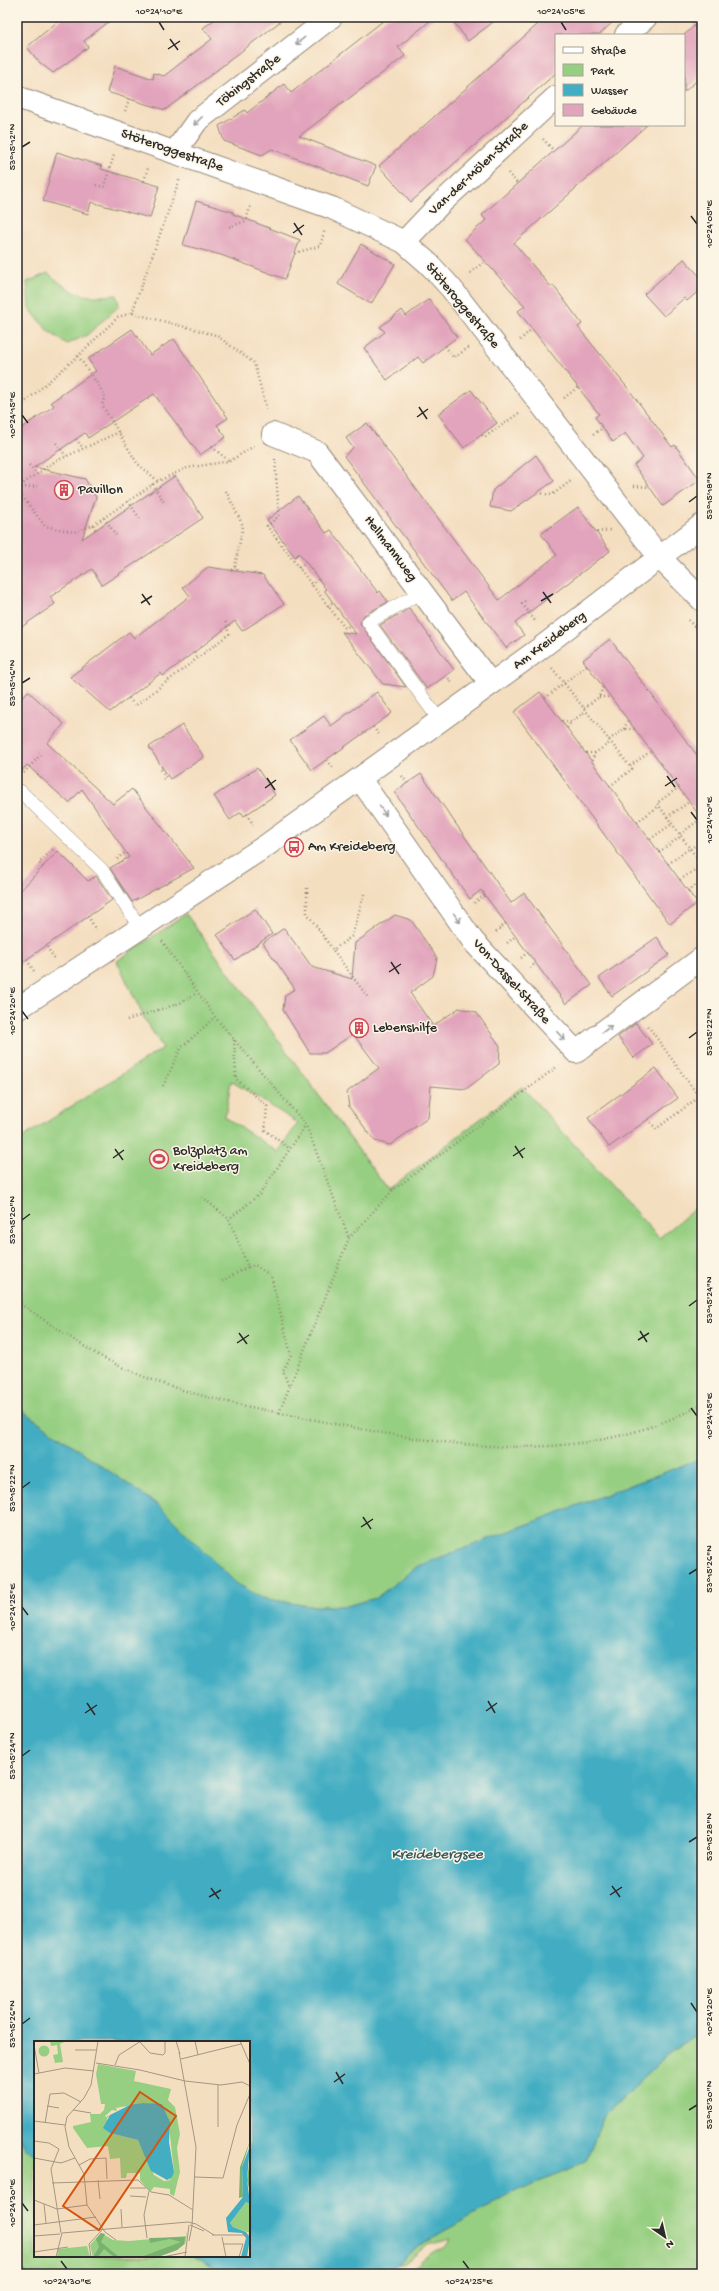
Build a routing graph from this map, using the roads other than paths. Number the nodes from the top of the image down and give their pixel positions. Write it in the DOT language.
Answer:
graph roads {
  1 [pos="331,17"];
  2 [pos="646,17"];
  3 [pos="627,34"];
  4 [pos="17,97"];
  5 [pos="555,99"];
  6 [pos="182,154"];
  7 [pos="404,242"];
  8 [pos="273,434"];
  9 [pos="702,525"];
  10 [pos="660,558"];
  11 [pos="422,592"];
  12 [pos="702,600"];
  13 [pos="491,684"];
  14 [pos="440,721"];
  15 [pos="360,779"];
  16 [pos="20,791"];
  17 [pos="144,925"];
  18 [pos="702,958"];
  19 [pos="17,1009"];
  1 -- 6 [label="street, Töbingstraße, one-way"];
  2 -- 3 [label="street"];
  4 -- 6 [label="street, Stöteroggestraße"];
  5 -- 7 [label="street, Van-der-Mölen-Straße"];
  6 -- 7 [label="street, Stöteroggestraße"];
  7 -- 10 [label="street, Stöteroggestraße"];
  8 -- 11 [label="street, Hellmannweg"];
  9 -- 10 [label="street, Am Kreideberg"];
  10 -- 12 [label="street, Stöteroggestraße"];
  10 -- 13 [label="street, Am Kreideberg"];
  11 -- 13 [label="street, Hellmannweg"];
  11 -- 14 [label="lane"];
  13 -- 14 [label="street, Am Kreideberg"];
  14 -- 15 [label="street, Am Kreideberg"];
  15 -- 17 [label="street, Am Kreideberg"];
  15 -- 18 [label="street, Von-Dassel-Straße, one-way"];
  16 -- 17 [label="lane"];
  17 -- 19 [label="street, Am Kreideberg"];
}
